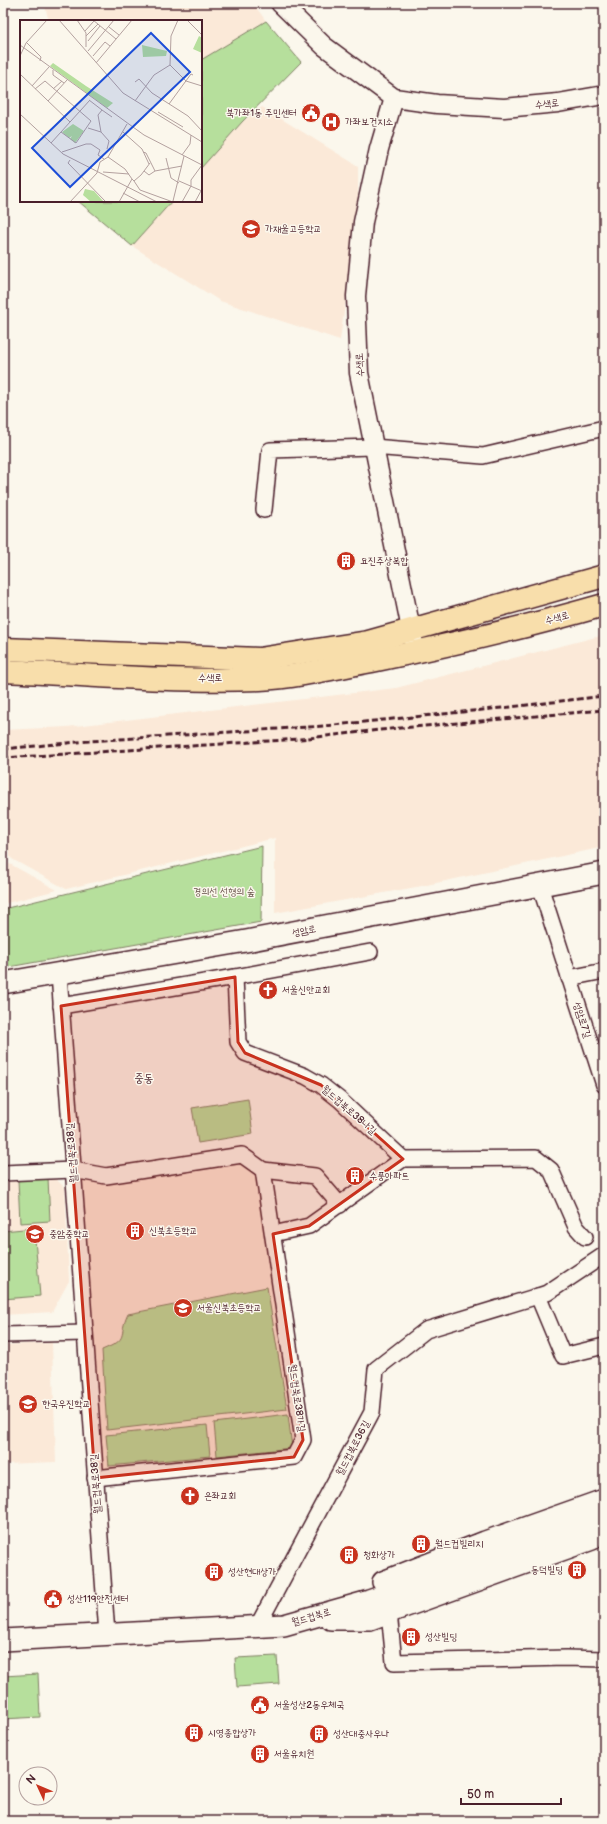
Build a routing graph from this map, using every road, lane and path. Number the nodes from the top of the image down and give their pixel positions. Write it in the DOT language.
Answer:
graph roads {
  1 [pos="280,3"];
  2 [pos="604,96"];
  3 [pos="394,98"];
  4 [pos="604,428"];
  5 [pos="374,447"];
  6 [pos="264,510"];
  7 [pos="604,576"];
  8 [pos="604,605"];
  9 [pos="414,642"];
  10 [pos="3,649"];
  11 [pos="3,671"];
  12 [pos="604,873"];
  13 [pos="540,886"];
  14 [pos="370,952"];
  15 [pos="604,971"];
  16 [pos="59,974"];
  17 [pos="235,977"];
  18 [pos="569,978"];
  19 [pos="3,983"];
  20 [pos="61,1006"];
  21 [pos="604,1085"];
  22 [pos="403,1159"];
  23 [pos="73,1170"];
  24 [pos="263,1170"];
  25 [pos="3,1173"];
  26 [pos="340,1205"];
  27 [pos="273,1234"];
  28 [pos="586,1237"];
  29 [pos="604,1256"];
  30 [pos="538,1296"];
  31 [pos="85,1333"];
  32 [pos="3,1335"];
  33 [pos="604,1346"];
  34 [pos="95,1478"];
  35 [pos="604,1500"];
  36 [pos="604,1519"];
  37 [pos="604,1534"];
  38 [pos="389,1612"];
  39 [pos="304,1619"];
  40 [pos="257,1627"];
  41 [pos="107,1634"];
  42 [pos="3,1640"];
  43 [pos="604,1659"];
  1 -- 3 [label="street, 수색로"];
  2 -- 3 [label="street, 수색로"];
  3 -- 5 [label="street, 수색로"];
  4 -- 5 [label="street"];
  5 -- 6 [label="street"];
  5 -- 9 [label="street, 수색로"];
  7 -- 9 [label="main road, 수색로"];
  8 -- 9 [label="main road, 수색로"];
  9 -- 10 [label="main road, 수색로"];
  9 -- 11 [label="main road, 수색로"];
  12 -- 13 [label="main road, 성암로"];
  13 -- 16 [label="main road, 성암로"];
  13 -- 18 [label="street, 성암로7길"];
  14 -- 17 [label="street"];
  15 -- 18 [label="street"];
  16 -- 19 [label="main road, 성암로"];
  16 -- 20 [label="street, 월드컵북로38길"];
  17 -- 20 [label="street"];
  17 -- 22 [label="street, 월드컵북로38나길"];
  18 -- 21 [label="street, 성암로7길"];
  20 -- 23 [label="street, 월드컵북로38길"];
  22 -- 26 [label="street"];
  22 -- 28 [label="street"];
  23 -- 24 [label="street"];
  23 -- 25 [label="street"];
  23 -- 31 [label="street, 월드컵북로38길"];
  24 -- 26 [label="street"];
  24 -- 27 [label="street, 월드컵북로38가길"];
  26 -- 27 [label="street"];
  27 -- 34 [label="street, 월드컵북로38가길"];
  29 -- 30 [label="street, 월드컵북로36길"];
  30 -- 33 [label="street"];
  30 -- 40 [label="street, 월드컵북로36길"];
  31 -- 32 [label="street"];
  31 -- 34 [label="street, 월드컵북로38길"];
  34 -- 41 [label="street, 월드컵북로38길"];
  35 -- 39 [label="main road"];
  36 -- 39 [label="main road, 월드컵북로"];
  37 -- 38 [label="main road"];
  38 -- 39 [label="main road"];
  38 -- 43 [label="street"];
  39 -- 40 [label="main road, 월드컵북로"];
  40 -- 41 [label="main road, 월드컵북로"];
  41 -- 42 [label="main road, 월드컵북로"];
}
